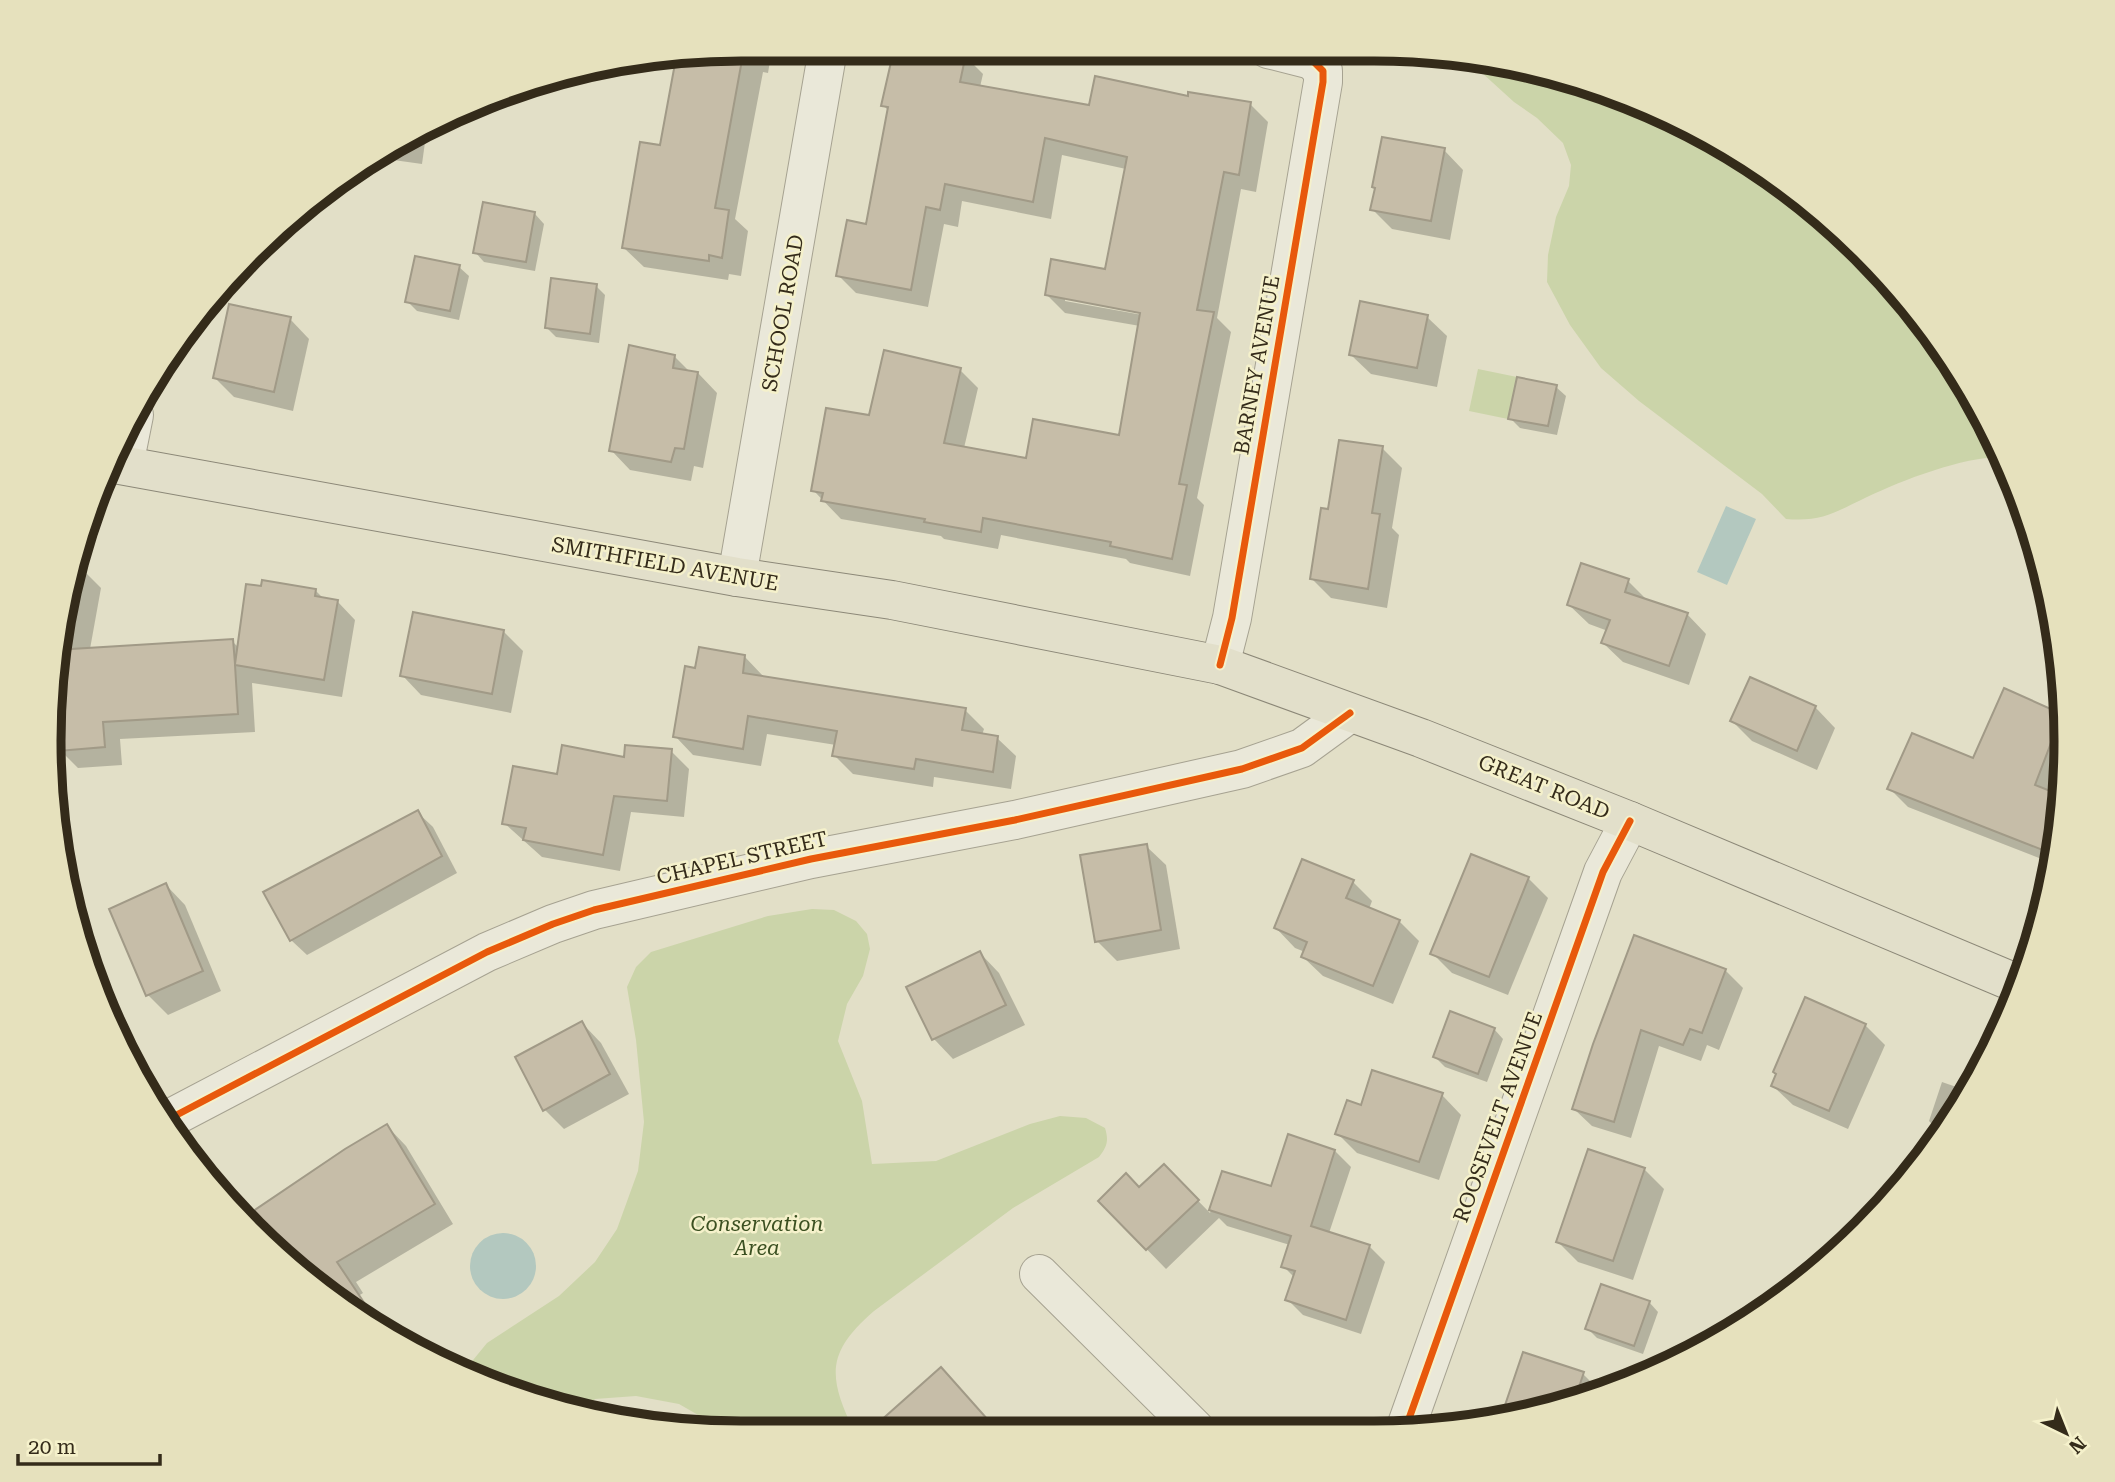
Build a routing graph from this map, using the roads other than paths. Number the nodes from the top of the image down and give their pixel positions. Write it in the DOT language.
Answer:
graph roads {
  1 [pos="826,61"];
  2 [pos="1313,61"];
  3 [pos="120,465"];
  4 [pos="737,577"];
  5 [pos="1220,665"];
  6 [pos="1350,713"];
  7 [pos="1629,821"];
  8 [pos="2010,981"];
  9 [pos="174,1116"];
  10 [pos="1039,1274"];
  11 [pos="1409,1419"];
  12 [pos="1187,1421"];
  1 -- 4 [label="street, SCHOOL ROAD"];
  2 -- 5 [label="street, BARNEY AVENUE"];
  3 -- 4 [label="main road, SMITHFIELD AVENUE"];
  4 -- 5 [label="main road, SMITHFIELD AVENUE"];
  5 -- 6 [label="main road, GREAT ROAD"];
  6 -- 7 [label="main road, GREAT ROAD"];
  6 -- 9 [label="street, CHAPEL STREET"];
  7 -- 8 [label="main road, GREAT ROAD"];
  7 -- 11 [label="street, ROOSEVELT AVENUE"];
  10 -- 12 [label="street"];
}
